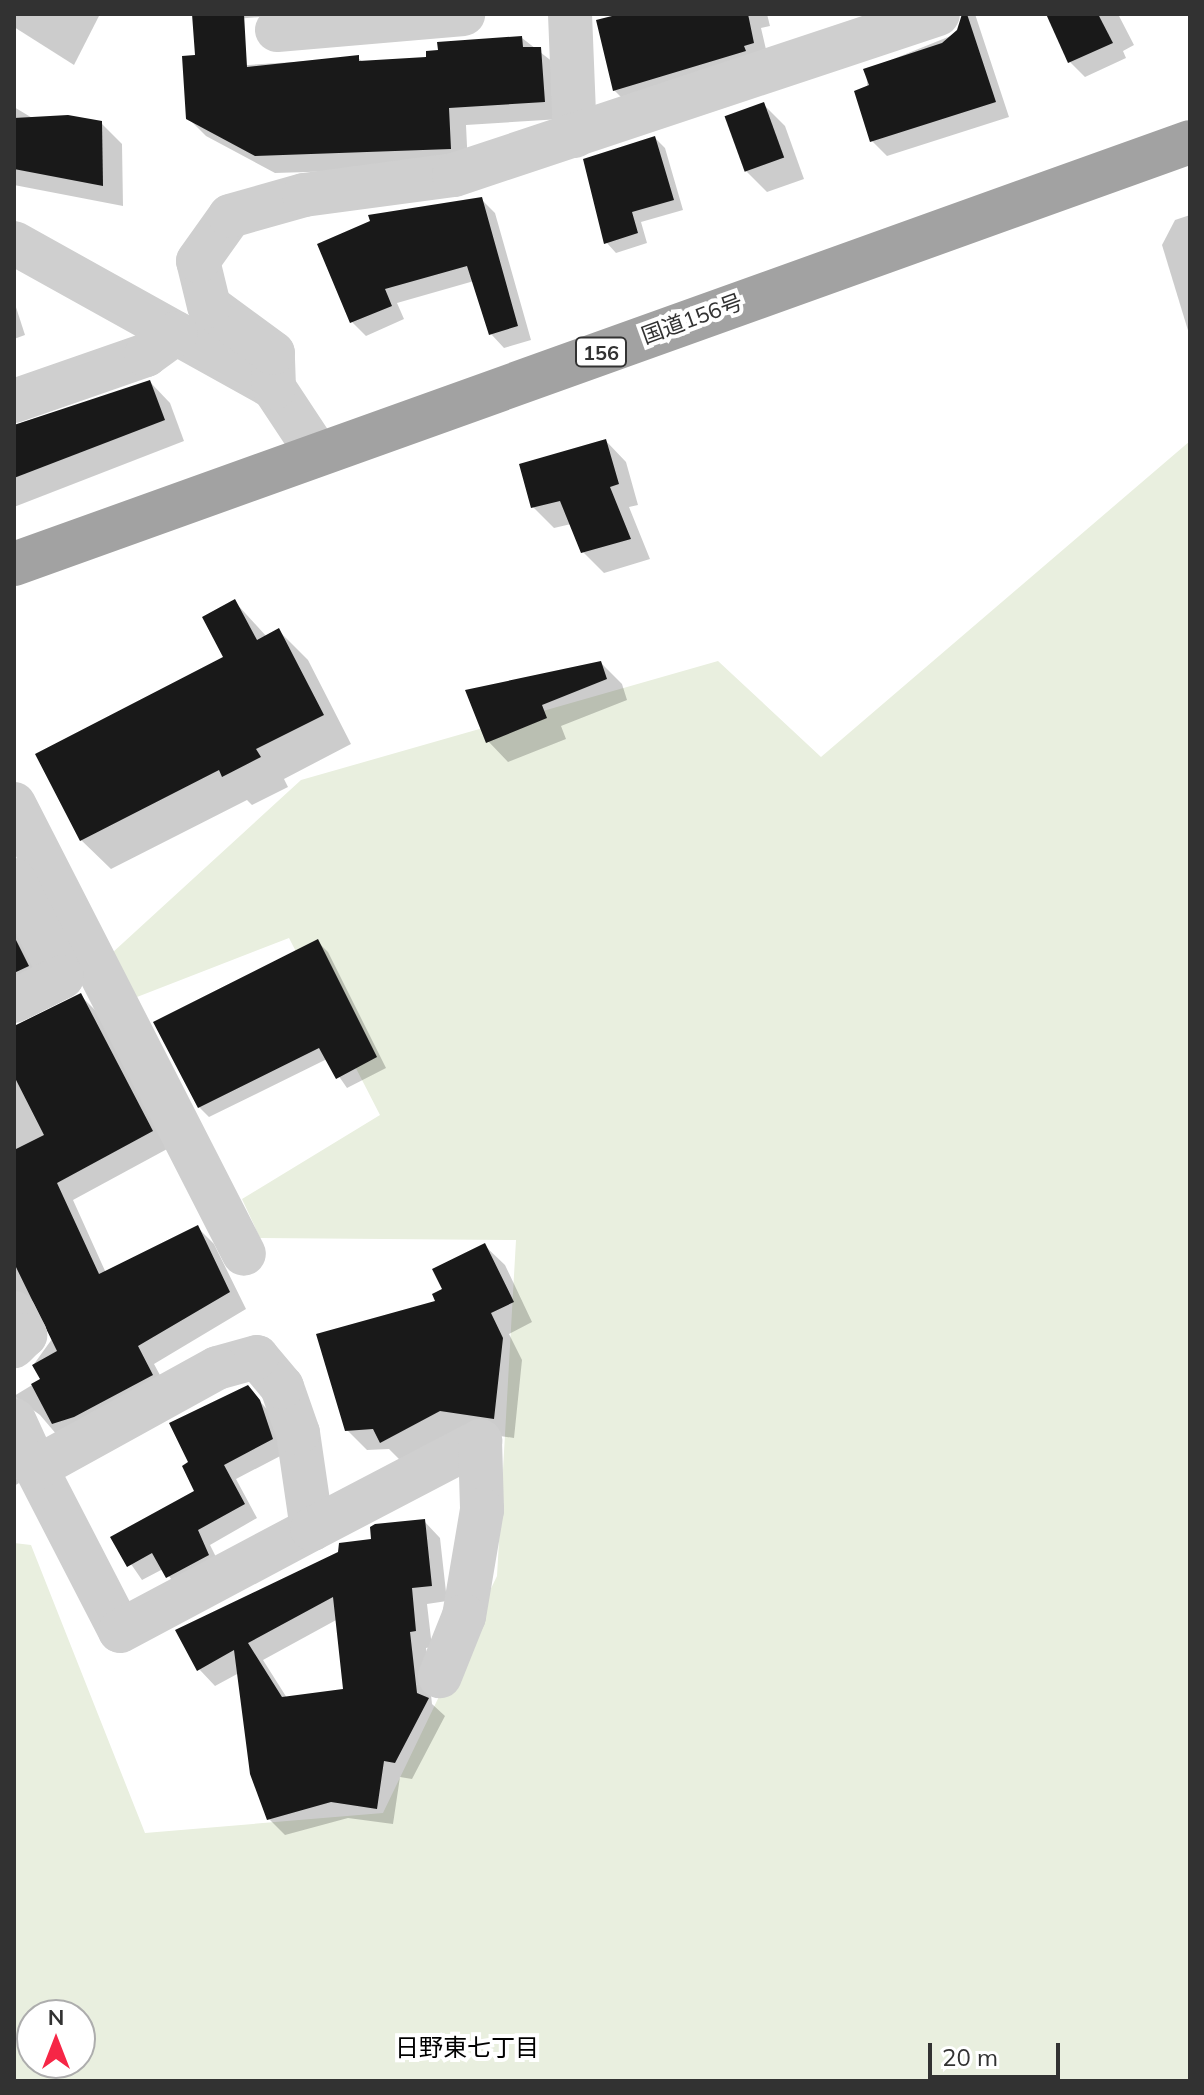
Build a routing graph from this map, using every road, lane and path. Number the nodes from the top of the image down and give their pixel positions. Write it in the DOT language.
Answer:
graph roads {
  1 [pos="463,14"];
  2 [pos="570,14"];
  3 [pos="938,14"];
  4 [pos="277,30"];
  5 [pos="575,136"];
  6 [pos="1190,142"];
  7 [pos="14,243"];
  8 [pos="176,333"];
  9 [pos="274,388"];
  10 [pos="14,401"];
  11 [pos="317,453"];
  12 [pos="14,564"];
  13 [pos="14,804"];
  14 [pos="14,880"];
  15 [pos="14,1001"];
  16 [pos="244,1254"];
  17 [pos="14,1313"];
  18 [pos="14,1346"];
  19 [pos="14,1420"];
  20 [pos="36,1468"];
  21 [pos="312,1529"];
  22 [pos="440,1676"];
  1 -- 4 [label="street"];
  2 -- 5 [label="street"];
  3 -- 5 [label="street"];
  5 -- 9 [label="street"];
  6 -- 11 [label="highway, 国道156号 / 156"];
  7 -- 8 [label="street"];
  8 -- 9 [label="street"];
  8 -- 10 [label="street"];
  9 -- 11 [label="street"];
  11 -- 12 [label="highway, 国道156号 / 156"];
  13 -- 16 [label="street"];
  14 -- 15 [label="street"];
  17 -- 18 [label="street"];
  19 -- 20 [label="street"];
  20 -- 21 [label="street"];
  20 -- 21 [label="street"];
  21 -- 22 [label="street"];
}
